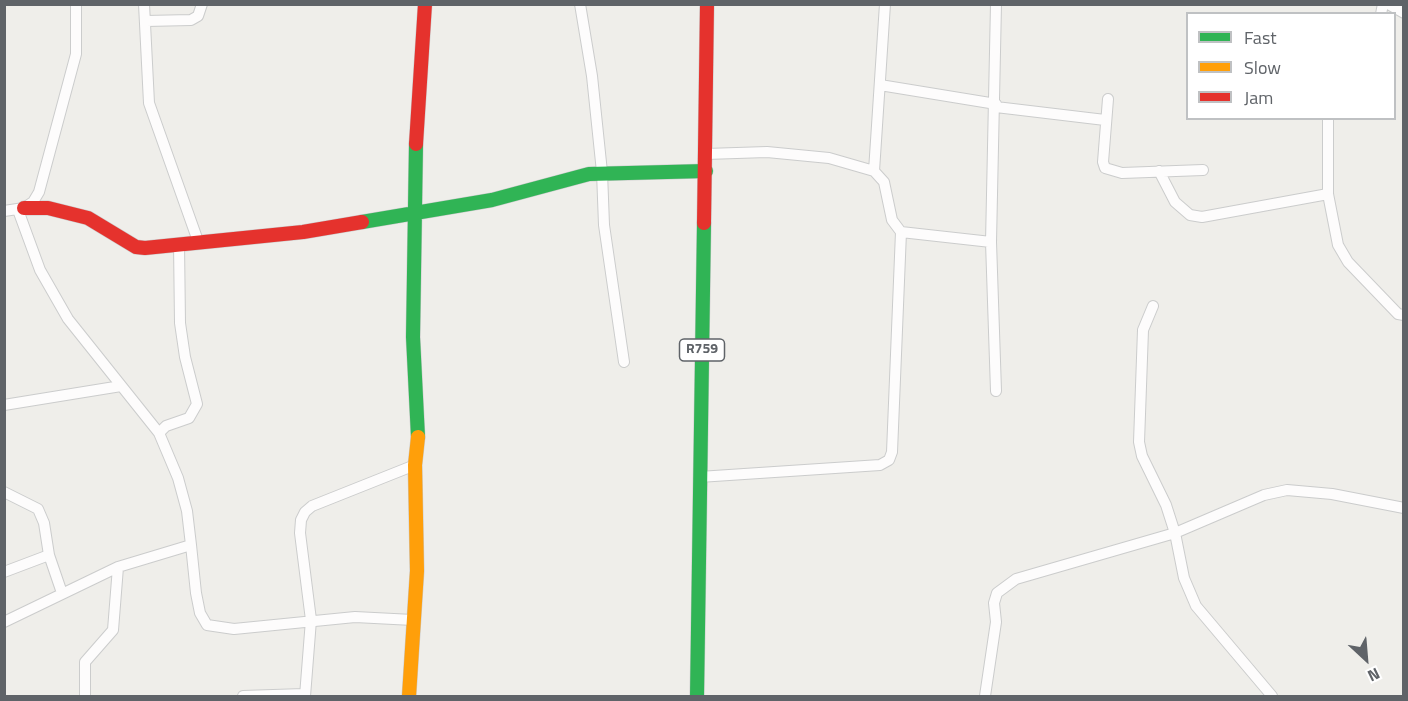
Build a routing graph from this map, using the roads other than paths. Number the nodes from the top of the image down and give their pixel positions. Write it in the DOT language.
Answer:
graph roads {
  1 [pos="76,4"];
  2 [pos="144,4"];
  3 [pos="202,4"];
  4 [pos="425,4"];
  5 [pos="580,4"];
  6 [pos="707,4"];
  7 [pos="885,4"];
  8 [pos="996,4"];
  9 [pos="1388,4"];
  10 [pos="1404,13"];
  11 [pos="146,21"];
  12 [pos="880,85"];
  13 [pos="1108,99"];
  14 [pos="996,106"];
  15 [pos="1105,120"];
  16 [pos="1328,120"];
  17 [pos="706,154"];
  18 [pos="1203,170"];
  19 [pos="706,171"];
  20 [pos="874,171"];
  21 [pos="1159,171"];
  22 [pos="602,172"];
  23 [pos="1328,194"];
  24 [pos="21,209"];
  25 [pos="4,211"];
  26 [pos="414,212"];
  27 [pos="901,232"];
  28 [pos="198,241"];
  29 [pos="992,242"];
  30 [pos="179,244"];
  31 [pos="1153,306"];
  32 [pos="1404,315"];
  33 [pos="624,363"];
  34 [pos="121,386"];
  35 [pos="996,391"];
  36 [pos="4,405"];
  37 [pos="159,433"];
  38 [pos="415,465"];
  39 [pos="699,477"];
  40 [pos="4,492"];
  41 [pos="1404,508"];
  42 [pos="1175,533"];
  43 [pos="191,545"];
  44 [pos="49,555"];
  45 [pos="118,567"];
  46 [pos="4,572"];
  47 [pos="62,593"];
  48 [pos="311,620"];
  49 [pos="413,620"];
  50 [pos="4,622"];
  51 [pos="304,695"];
  52 [pos="85,696"];
  53 [pos="243,696"];
  54 [pos="409,696"];
  55 [pos="697,696"];
  56 [pos="985,696"];
  57 [pos="1272,696"];
  1 -- 24 [label="street"];
  2 -- 11 [label="street"];
  3 -- 11 [label="street"];
  4 -- 26 [label="street"];
  5 -- 22 [label="street"];
  6 -- 17 [label="street, R759"];
  7 -- 12 [label="street"];
  8 -- 14 [label="street"];
  9 -- 10 [label="street"];
  11 -- 28 [label="street"];
  12 -- 14 [label="street"];
  12 -- 20 [label="street"];
  13 -- 15 [label="street"];
  14 -- 15 [label="street"];
  14 -- 29 [label="street"];
  15 -- 21 [label="street"];
  16 -- 23 [label="street"];
  17 -- 19 [label="street, R759"];
  17 -- 20 [label="street"];
  18 -- 21 [label="street"];
  19 -- 22 [label="street"];
  19 -- 39 [label="street, R759"];
  20 -- 27 [label="street"];
  21 -- 23 [label="street"];
  22 -- 26 [label="street"];
  22 -- 33 [label="street"];
  23 -- 32 [label="street"];
  24 -- 25 [label="street"];
  24 -- 30 [label="street"];
  24 -- 34 [label="street"];
  26 -- 28 [label="street"];
  26 -- 38 [label="street"];
  27 -- 29 [label="street"];
  27 -- 39 [label="street"];
  28 -- 30 [label="street"];
  29 -- 35 [label="street"];
  30 -- 37 [label="street"];
  31 -- 42 [label="street"];
  34 -- 36 [label="street"];
  34 -- 37 [label="street"];
  37 -- 43 [label="street"];
  38 -- 48 [label="street"];
  38 -- 49 [label="street"];
  39 -- 55 [label="street, R759"];
  40 -- 44 [label="street"];
  41 -- 42 [label="street"];
  42 -- 56 [label="street"];
  42 -- 57 [label="street"];
  43 -- 45 [label="street"];
  43 -- 48 [label="street"];
  44 -- 46 [label="street"];
  44 -- 47 [label="street"];
  45 -- 47 [label="street"];
  45 -- 52 [label="street"];
  47 -- 50 [label="street"];
  48 -- 49 [label="street"];
  48 -- 51 [label="street"];
  49 -- 54 [label="street"];
  51 -- 53 [label="street"];
}
